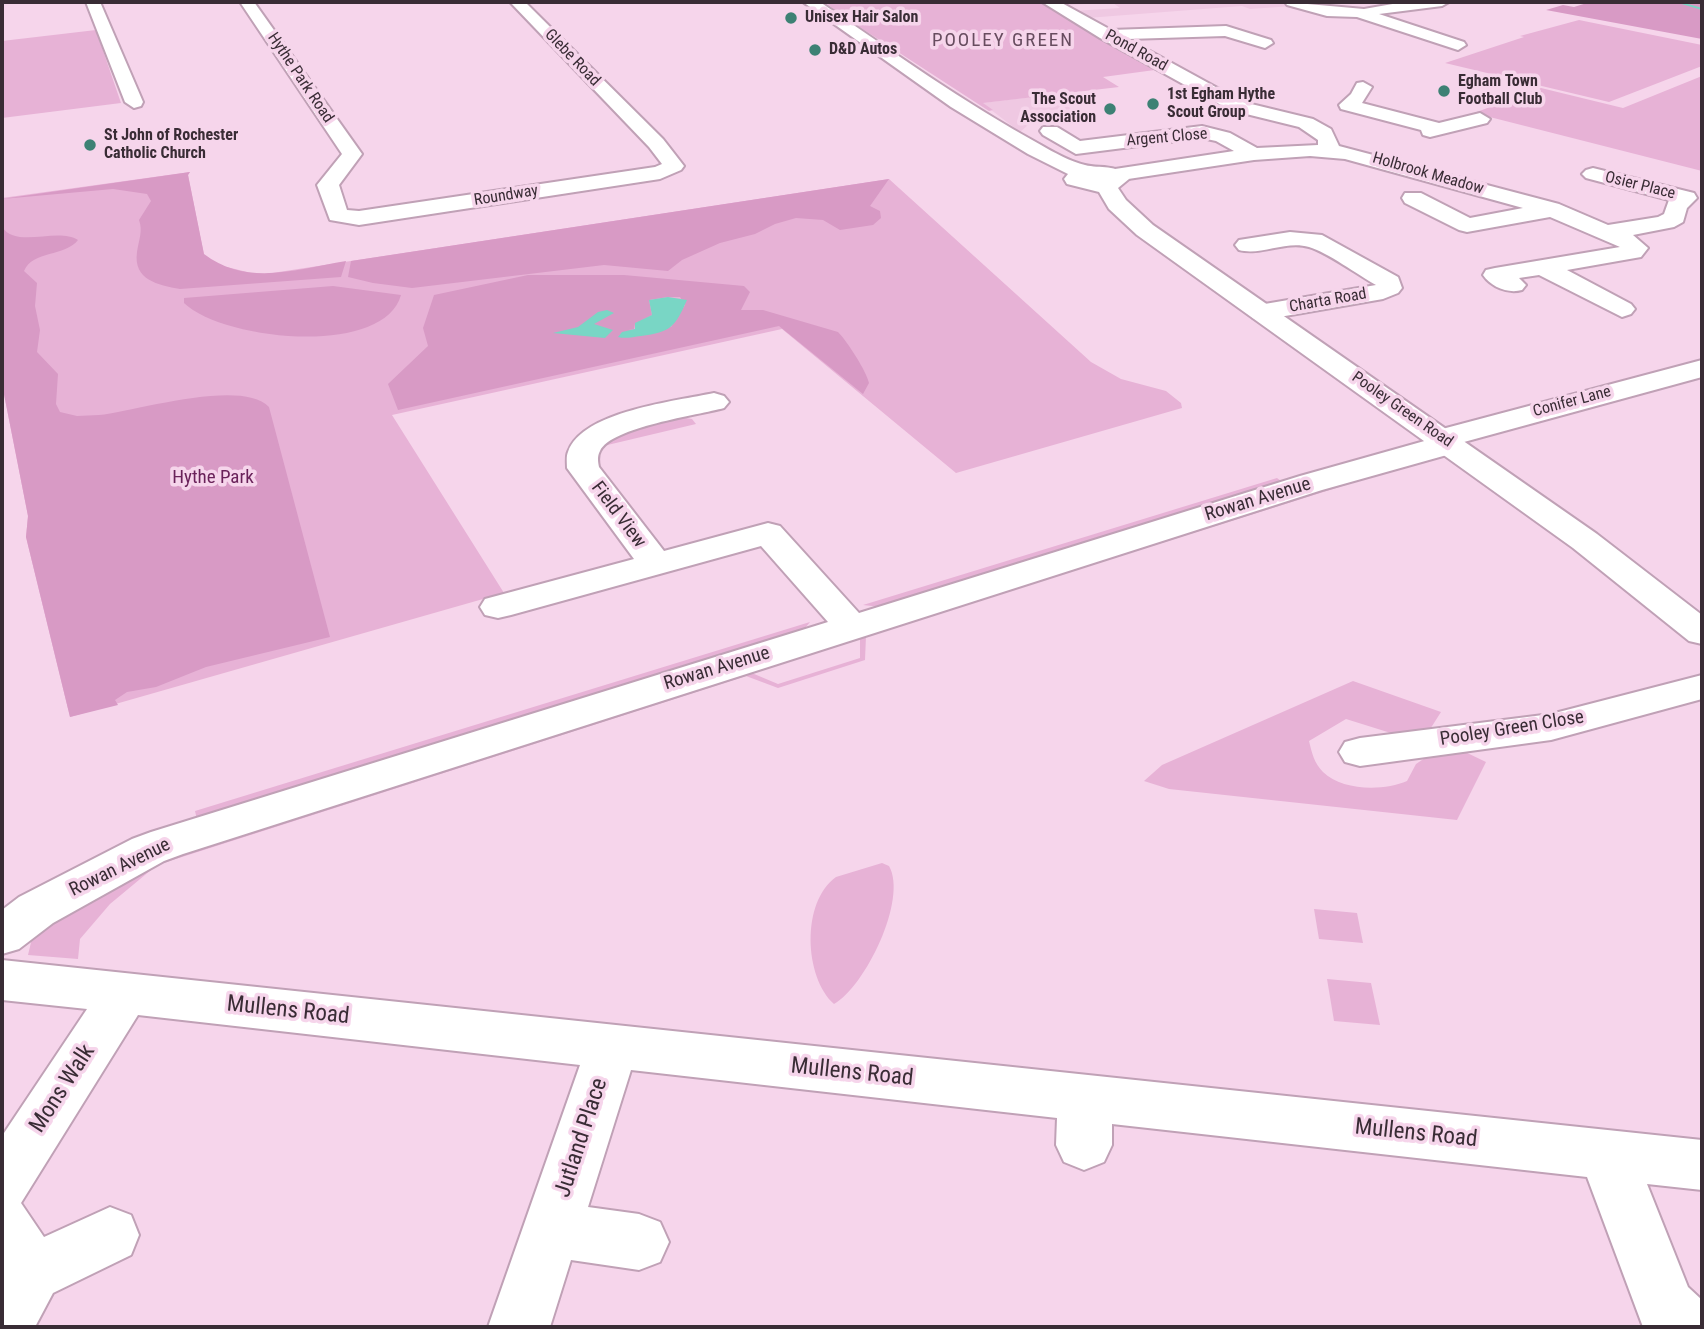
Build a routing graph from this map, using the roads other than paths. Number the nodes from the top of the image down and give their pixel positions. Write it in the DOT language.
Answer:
graph roads {
  1 [pos="93,2"];
  2 [pos="247,2"];
  3 [pos="517,2"];
  4 [pos="810,2"];
  5 [pos="1049,2"];
  6 [pos="1292,2"];
  7 [pos="1443,2"];
  8 [pos="1359,12"];
  9 [pos="1106,35"];
  10 [pos="1265,43"];
  11 [pos="1458,45"];
  12 [pos="1363,87"];
  13 [pos="134,102"];
  14 [pos="1348,105"];
  15 [pos="628,115"];
  16 [pos="1292,118"];
  17 [pos="1480,119"];
  18 [pos="1050,131"];
  19 [pos="1329,151"];
  20 [pos="352,154"];
  21 [pos="1254,155"];
  22 [pos="1094,167"];
  23 [pos="1593,174"];
  24 [pos="1694,194"];
  25 [pos="1413,198"];
  26 [pos="1551,209"];
  27 [pos="1467,225"];
  28 [pos="1606,232"];
  29 [pos="1248,234"];
  30 [pos="1489,236"];
  31 [pos="1542,267"];
  32 [pos="1513,285"];
  33 [pos="1622,309"];
  34 [pos="1262,313"];
  35 [pos="1702,368"];
  36 [pos="714,402"];
  37 [pos="1446,441"];
  38 [pos="655,564"];
  39 [pos="498,607"];
  40 [pos="852,627"];
  41 [pos="1702,633"];
  42 [pos="1702,687"];
  43 [pos="1360,751"];
  44 [pos="2,936"];
  45 [pos="2,980"];
  46 [pos="125,993"];
  47 [pos="612,1047"];
  48 [pos="1607,1155"];
  49 [pos="1702,1166"];
  50 [pos="2,1184"];
  51 [pos="2,1223"];
  52 [pos="551,1230"];
  53 [pos="110,1235"];
  54 [pos="639,1242"];
  55 [pos="32,1273"];
  56 [pos="2,1326"];
  57 [pos="519,1327"];
  58 [pos="1686,1327"];
  1 -- 13 [label="street"];
  2 -- 20 [label="street, Hythe Park Road"];
  3 -- 15 [label="street, Glebe Road"];
  4 -- 22 [label="street"];
  5 -- 9 [label="street, Pond Road"];
  6 -- 8 [label="street"];
  7 -- 8 [label="street"];
  8 -- 11 [label="street"];
  9 -- 10 [label="street"];
  9 -- 16 [label="street, Pond Road"];
  12 -- 14 [label="street"];
  14 -- 16 [label="street"];
  14 -- 17 [label="street"];
  15 -- 20 [label="street, Roundway"];
  16 -- 19 [label="street, Pond Road"];
  18 -- 22 [label="street"];
  19 -- 21 [label="street, Holbrook Meadow"];
  19 -- 26 [label="street, Holbrook Meadow"];
  21 -- 22 [label="street, Holbrook Meadow"];
  21 -- 22 [label="street, Argent Close"];
  22 -- 34 [label="street, Pooley Green Road"];
  23 -- 24 [label="street, Osier Place"];
  24 -- 28 [label="street, Osier Place"];
  25 -- 27 [label="street"];
  26 -- 27 [label="street"];
  26 -- 28 [label="street, Holbrook Meadow"];
  27 -- 30 [label="street"];
  28 -- 31 [label="street, Holbrook Meadow"];
  29 -- 34 [label="street, Charta Road"];
  31 -- 32 [label="street, Holbrook Meadow"];
  31 -- 33 [label="street"];
  34 -- 37 [label="street, Pooley Green Road"];
  35 -- 37 [label="street, Conifer Lane"];
  36 -- 38 [label="street, Field View"];
  37 -- 40 [label="street, Rowan Avenue"];
  37 -- 41 [label="street, Pooley Green Road"];
  38 -- 39 [label="street"];
  38 -- 40 [label="street, Field View"];
  40 -- 44 [label="street, Rowan Avenue"];
  42 -- 43 [label="street, Pooley Green Close"];
  45 -- 46 [label="street, Mullens Road"];
  46 -- 47 [label="street, Mullens Road"];
  46 -- 50 [label="street, Mons Walk"];
  47 -- 48 [label="street, Mullens Road"];
  47 -- 52 [label="street, Jutland Place"];
  48 -- 49 [label="street, Mullens Road"];
  48 -- 58 [label="street"];
  51 -- 55 [label="street"];
  52 -- 54 [label="street"];
  52 -- 57 [label="street, Jutland Place"];
  53 -- 55 [label="street"];
  55 -- 56 [label="street"];
}
